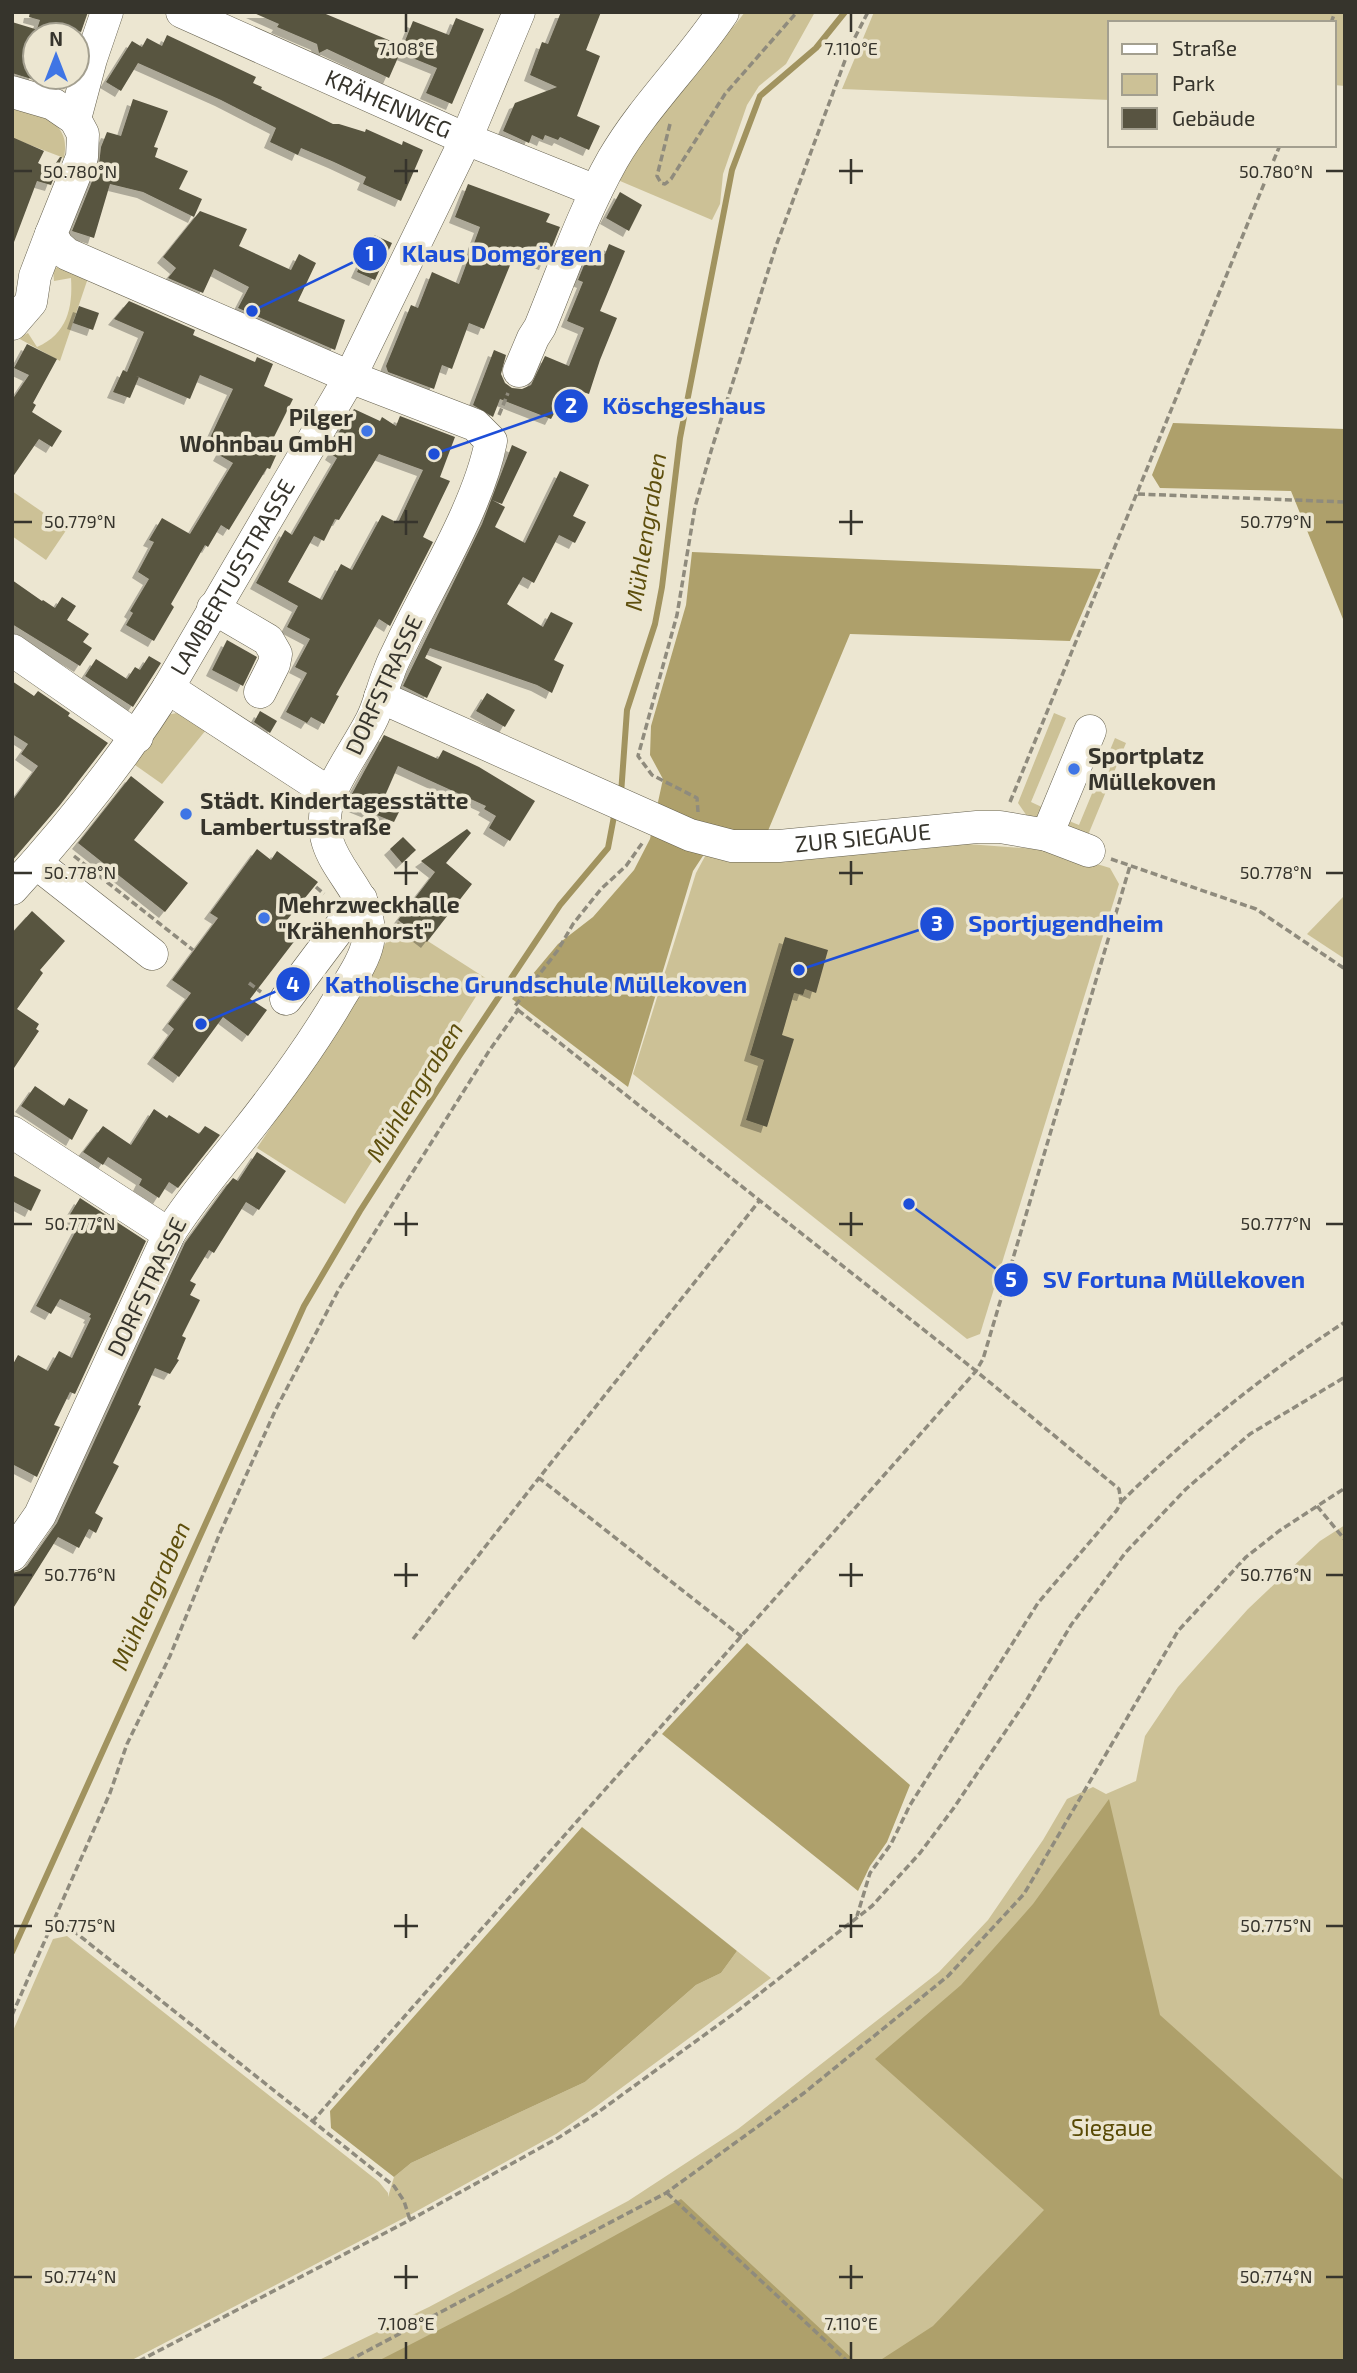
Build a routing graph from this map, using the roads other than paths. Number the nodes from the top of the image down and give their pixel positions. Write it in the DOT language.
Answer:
graph roads {
  1 [pos="107,12"];
  2 [pos="182,12"];
  3 [pos="519,12"];
  4 [pos="723,12"];
  5 [pos="12,92"];
  6 [pos="75,120"];
  7 [pos="466,139"];
  8 [pos="596,191"];
  9 [pos="51,234"];
  10 [pos="12,324"];
  11 [pos="519,371"];
  12 [pos="350,377"];
  13 [pos="213,608"];
  14 [pos="12,650"];
  15 [pos="168,688"];
  16 [pos="260,692"];
  17 [pos="380,697"];
  18 [pos="1090,732"];
  19 [pos="137,737"];
  20 [pos="331,794"];
  21 [pos="1047,835"];
  22 [pos="45,851"];
  23 [pos="1089,851"];
  24 [pos="12,889"];
  25 [pos="361,899"];
  26 [pos="152,954"];
  27 [pos="286,999"];
  28 [pos="12,1132"];
  29 [pos="169,1234"];
  30 [pos="12,1555"];
  1 -- 6 [label="street"];
  2 -- 7 [label="street, KRÄHENWEG"];
  3 -- 7 [label="street, LAMBERTUSSTRASSE"];
  4 -- 8 [label="street"];
  5 -- 6 [label="street"];
  6 -- 9 [label="street"];
  7 -- 8 [label="street, KRÄHENWEG"];
  7 -- 12 [label="street, LAMBERTUSSTRASSE"];
  8 -- 11 [label="street"];
  9 -- 10 [label="street"];
  9 -- 12 [label="street, DORFSTRASSE"];
  12 -- 13 [label="street, LAMBERTUSSTRASSE"];
  12 -- 17 [label="street, DORFSTRASSE"];
  13 -- 15 [label="street, LAMBERTUSSTRASSE"];
  13 -- 16 [label="street"];
  14 -- 19 [label="street"];
  15 -- 19 [label="street, LAMBERTUSSTRASSE"];
  15 -- 20 [label="street"];
  17 -- 20 [label="street, DORFSTRASSE"];
  17 -- 21 [label="street, ZUR SIEGAUE"];
  18 -- 21 [label="street"];
  19 -- 22 [label="street, LAMBERTUSSTRASSE"];
  20 -- 25 [label="street, DORFSTRASSE"];
  21 -- 23 [label="street, ZUR SIEGAUE"];
  22 -- 24 [label="street, LAMBERTUSSTRASSE"];
  22 -- 26 [label="street"];
  25 -- 27 [label="street"];
  25 -- 29 [label="street, DORFSTRASSE"];
  28 -- 29 [label="street"];
  29 -- 30 [label="street, DORFSTRASSE"];
}
